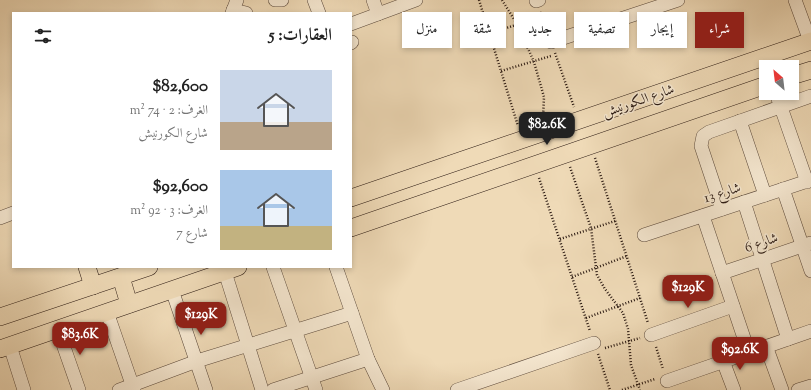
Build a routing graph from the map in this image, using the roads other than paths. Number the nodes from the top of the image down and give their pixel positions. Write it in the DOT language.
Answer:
graph roads {
  1 [pos="275,0"];
  2 [pos="282,0"];
  3 [pos="314,0"];
  4 [pos="373,0"];
  5 [pos="416,0"];
  6 [pos="678,0"];
  7 [pos="795,0"];
  8 [pos="234,8"];
  9 [pos="244,12"];
  10 [pos="319,12"];
  11 [pos="378,14"];
  12 [pos="352,24"];
  13 [pos="566,37"];
  14 [pos="810,41"];
  15 [pos="811,70"];
  16 [pos="799,74"];
  17 [pos="759,87"];
  18 [pos="811,96"];
  19 [pos="778,100"];
  20 [pos="780,107"];
  21 [pos="740,121"];
  22 [pos="549,131"];
  23 [pos="565,153"];
  24 [pos="809,181"];
  25 [pos="783,190"];
  26 [pos="764,195"];
  27 [pos="352,198"];
  28 [pos="744,202"];
  29 [pos="722,209"];
  30 [pos="12,213"];
  31 [pos="703,216"];
  32 [pos="0,218"];
  33 [pos="352,228"];
  34 [pos="644,235"];
  35 [pos="807,244"];
  36 [pos="762,259"];
  37 [pos="87,268"];
  38 [pos="146,268"];
  39 [pos="273,268"];
  40 [pos="336,268"];
  41 [pos="231,269"];
  42 [pos="811,271"];
  43 [pos="722,273"];
  44 [pos="121,277"];
  45 [pos="93,286"];
  46 [pos="172,290"];
  47 [pos="129,304"];
  48 [pos="733,306"];
  49 [pos="107,312"];
  50 [pos="352,313"];
  51 [pos="0,317"];
  52 [pos="58,330"];
  53 [pos="295,331"];
  54 [pos="652,335"];
  55 [pos="810,336"];
  56 [pos="788,339"];
  57 [pos="248,345"];
  58 [pos="766,346"];
  59 [pos="595,347"];
  60 [pos="5,348"];
  61 [pos="749,353"];
  62 [pos="368,358"];
  63 [pos="197,362"];
  64 [pos="723,362"];
  65 [pos="311,378"];
  66 [pos="666,378"];
  67 [pos="133,388"];
  68 [pos="24,390"];
  69 [pos="79,390"];
  70 [pos="119,390"];
  71 [pos="206,390"];
  72 [pos="262,390"];
  73 [pos="274,390"];
  74 [pos="316,390"];
  75 [pos="383,390"];
  76 [pos="457,390"];
  77 [pos="734,390"];
  78 [pos="782,390"];
  1 -- 2 [label="street"];
  3 -- 10 [label="street"];
  4 -- 11 [label="street"];
  5 -- 11 [label="street"];
  6 -- 13 [label="street"];
  7 -- 14 [label="street"];
  8 -- 9 [label="street"];
  11 -- 12 [label="street"];
  14 -- 22 [label="main road, شارع الكورنيش"];
  15 -- 16 [label="main road"];
  17 -- 23 [label="main road, شارع الكورنيش"];
  18 -- 20 [label="street"];
  19 -- 20 [label="street"];
  20 -- 21 [label="street"];
  20 -- 24 [label="street"];
  21 -- 26 [label="street"];
  21 -- 29 [label="street"];
  22 -- 23 [label="main road"];
  22 -- 27 [label="main road, شارع الكورنيش"];
  23 -- 33 [label="main road, شارع الكورنيش"];
  24 -- 25 [label="street, شارع 13"];
  25 -- 26 [label="street, شارع 13"];
  25 -- 35 [label="street"];
  26 -- 28 [label="street, شارع 13"];
  28 -- 29 [label="street, شارع 13"];
  28 -- 36 [label="street"];
  29 -- 31 [label="street, شارع 13"];
  30 -- 32 [label="street"];
  31 -- 34 [label="street, شارع 13"];
  31 -- 43 [label="street"];
  35 -- 36 [label="street, شارع 6"];
  35 -- 42 [label="street"];
  36 -- 43 [label="street, شارع 6"];
  36 -- 56 [label="street"];
  37 -- 45 [label="main road"];
  38 -- 44 [label="main road"];
  39 -- 53 [label="street"];
  40 -- 50 [label="street"];
  41 -- 46 [label="main road"];
  41 -- 57 [label="street"];
  43 -- 48 [label="street"];
  44 -- 45 [label="main road"];
  44 -- 47 [label="main road"];
  45 -- 51 [label="main road"];
  46 -- 47 [label="main road"];
  46 -- 63 [label="street"];
  47 -- 49 [label="main road"];
  48 -- 54 [label="street"];
  48 -- 61 [label="street"];
  49 -- 52 [label="main road"];
  49 -- 67 [label="street"];
  50 -- 53 [label="street"];
  50 -- 62 [label="street"];
  52 -- 60 [label="main road"];
  52 -- 69 [label="street"];
  53 -- 57 [label="street"];
  53 -- 65 [label="street"];
  55 -- 56 [label="street"];
  56 -- 58 [label="street"];
  57 -- 63 [label="street"];
  57 -- 72 [label="street"];
  58 -- 61 [label="street"];
  58 -- 78 [label="street"];
  59 -- 76 [label="street"];
  60 -- 68 [label="street"];
  61 -- 64 [label="street"];
  62 -- 65 [label="street"];
  62 -- 75 [label="street"];
  63 -- 67 [label="street"];
  63 -- 71 [label="street"];
  64 -- 66 [label="street"];
  64 -- 77 [label="street"];
  65 -- 73 [label="street"];
  65 -- 74 [label="street"];
  67 -- 70 [label="street"];
}
